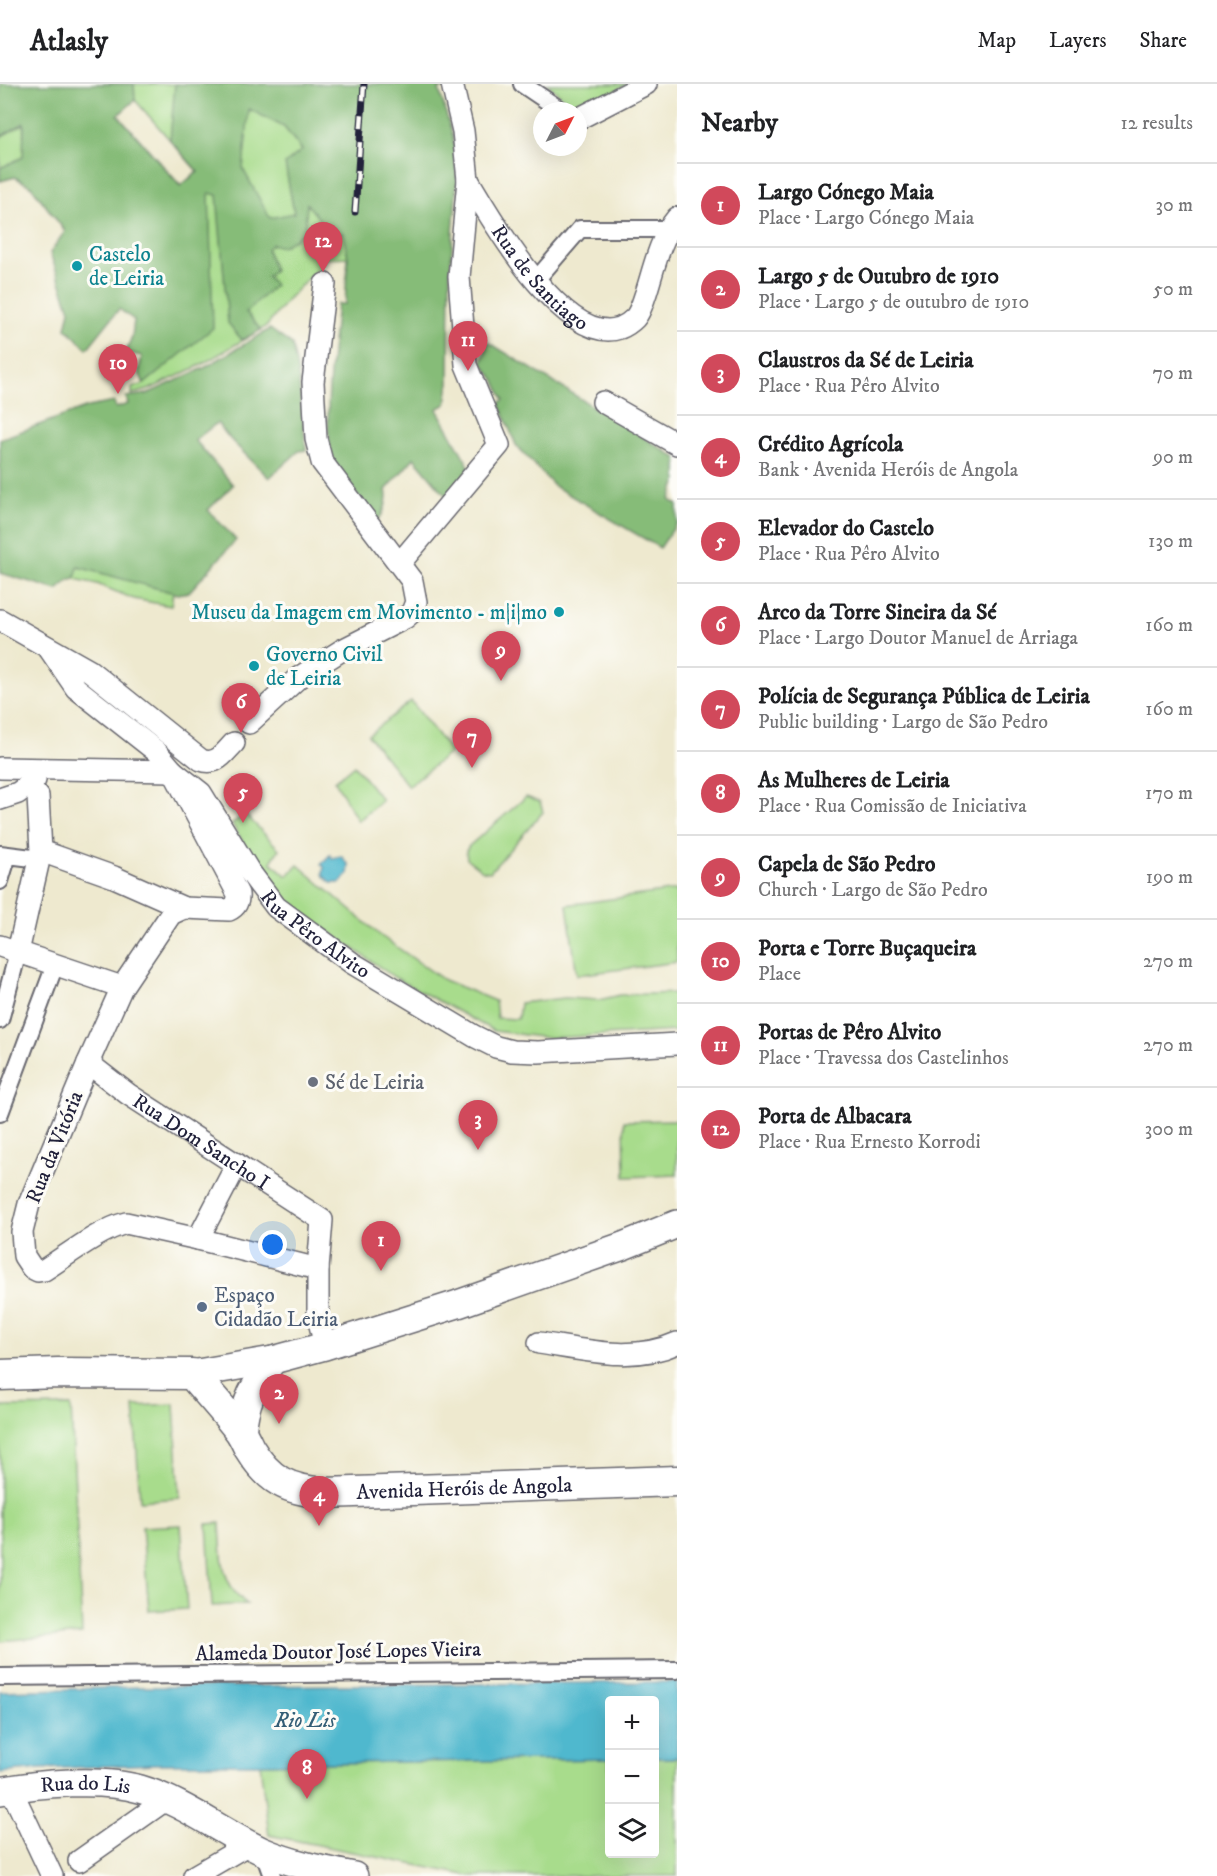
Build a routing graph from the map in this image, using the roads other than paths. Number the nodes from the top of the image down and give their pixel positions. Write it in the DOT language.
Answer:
graph roads {
  1 [pos="452,84"];
  2 [pos="522,84"];
  3 [pos="646,84"];
  4 [pos="549,102"];
  5 [pos="587,114"];
  6 [pos="468,180"];
  7 [pos="672,223"];
  8 [pos="535,281"];
  9 [pos="325,284"];
  10 [pos="603,402"];
  11 [pos="677,444"];
  12 [pos="400,563"];
  13 [pos="0,620"];
  14 [pos="50,650"];
  15 [pos="249,723"];
  16 [pos="234,743"];
  17 [pos="0,768"];
  18 [pos="173,771"];
  19 [pos="0,799"];
  20 [pos="4,854"];
  21 [pos="40,855"];
  22 [pos="0,881"];
  23 [pos="184,908"];
  24 [pos="9,949"];
  25 [pos="56,965"];
  26 [pos="0,983"];
  27 [pos="122,987"];
  28 [pos="0,1000"];
  29 [pos="0,1020"];
  30 [pos="677,1044"];
  31 [pos="88,1063"];
  32 [pos="0,1113"];
  33 [pos="237,1164"];
  34 [pos="677,1224"];
  35 [pos="198,1239"];
  36 [pos="318,1269"];
  37 [pos="539,1343"];
  38 [pos="677,1343"];
  39 [pos="313,1349"];
  40 [pos="273,1360"];
  41 [pos="192,1374"];
  42 [pos="0,1375"];
  43 [pos="242,1434"];
  44 [pos="677,1481"];
  45 [pos="677,1670"];
  46 [pos="0,1677"];
  47 [pos="6,1790"];
  48 [pos="167,1799"];
  49 [pos="262,1857"];
  50 [pos="79,1861"];
  51 [pos="52,1876"];
  52 [pos="194,1876"];
  53 [pos="354,1876"];
  1 -- 6 [label="street"];
  2 -- 4 [label="street"];
  3 -- 5 [label="street"];
  6 -- 8 [label="street, Rua de Santiago"];
  6 -- 12 [label="street"];
  7 -- 8 [label="street"];
  7 -- 8 [label="street, Rua de Santiago"];
  9 -- 12 [label="street"];
  10 -- 11 [label="street"];
  12 -- 15 [label="street"];
  13 -- 14 [label="street"];
  14 -- 16 [label="street"];
  14 -- 18 [label="street, Rua Pêro Alvito"];
  17 -- 18 [label="street"];
  18 -- 23 [label="street"];
  18 -- 30 [label="street, Rua Pêro Alvito"];
  19 -- 21 [label="street"];
  20 -- 21 [label="street"];
  20 -- 22 [label="street"];
  21 -- 23 [label="street"];
  21 -- 24 [label="street"];
  23 -- 27 [label="street, Rua da Vitória"];
  24 -- 25 [label="street"];
  24 -- 29 [label="street"];
  25 -- 27 [label="street"];
  25 -- 32 [label="street"];
  26 -- 28 [label="street"];
  27 -- 31 [label="street, Rua da Vitória"];
  31 -- 33 [label="street, Rua Dom Sancho I"];
  31 -- 35 [label="street, Rua da Vitória"];
  33 -- 35 [label="street"];
  33 -- 36 [label="street, Rua Dom Sancho I"];
  34 -- 39 [label="street"];
  35 -- 36 [label="street"];
  36 -- 39 [label="street"];
  37 -- 38 [label="street"];
  39 -- 40 [label="street"];
  40 -- 41 [label="street"];
  40 -- 43 [label="street"];
  41 -- 42 [label="main road"];
  41 -- 43 [label="main road, Avenida Heróis de Angola"];
  43 -- 44 [label="main road, Avenida Heróis de Angola"];
  45 -- 46 [label="street, Alameda Doutor José Lopes Vieira"];
  47 -- 48 [label="street, Rua do Lis"];
  47 -- 51 [label="street"];
  48 -- 49 [label="street, Rua do Lis"];
  48 -- 50 [label="street"];
  49 -- 52 [label="street"];
  49 -- 53 [label="street, Rua do Lis"];
}
